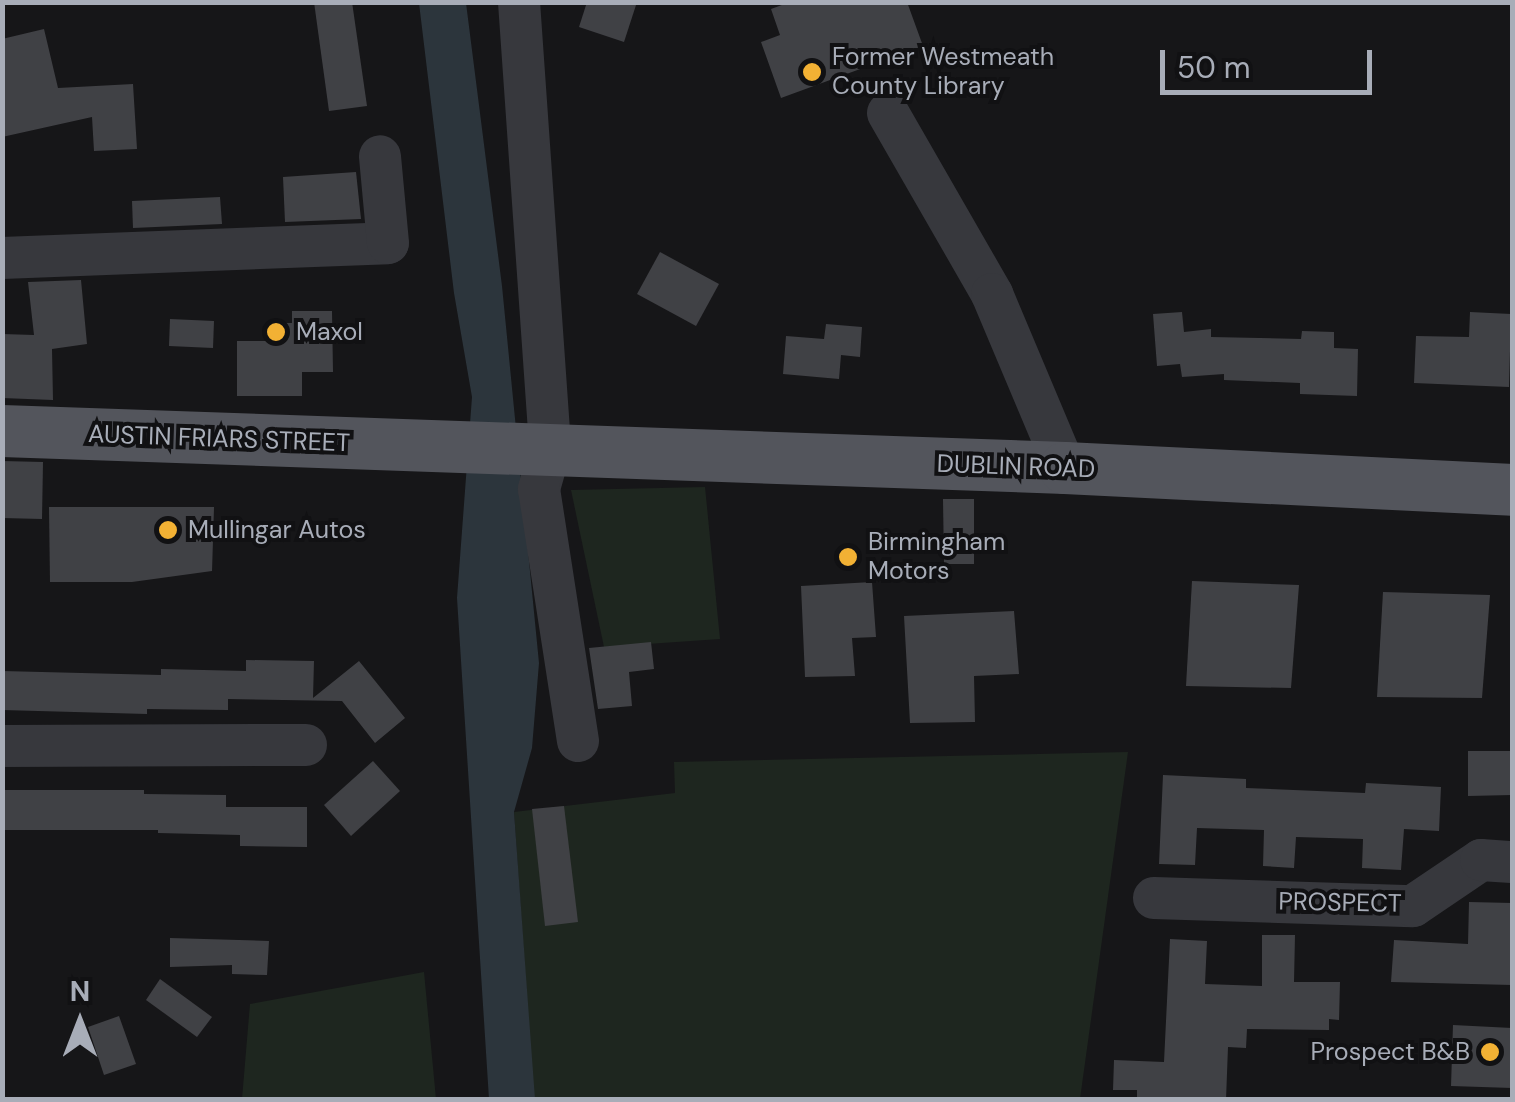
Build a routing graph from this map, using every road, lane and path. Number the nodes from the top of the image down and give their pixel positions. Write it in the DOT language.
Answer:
graph roads {
  1 [pos="518,2"];
  2 [pos="888,113"];
  3 [pos="380,156"];
  4 [pos="2,258"];
  5 [pos="2,431"];
  6 [pos="534,450"];
  7 [pos="1064,468"];
  8 [pos="1512,490"];
  9 [pos="578,741"];
  10 [pos="306,745"];
  11 [pos="2,746"];
  12 [pos="1512,862"];
  13 [pos="1154,898"];
  1 -- 6 [label="street"];
  2 -- 7 [label="street"];
  3 -- 4 [label="street"];
  5 -- 6 [label="main road, AUSTIN FRIARS STREET"];
  6 -- 7 [label="main road, DUBLIN ROAD"];
  6 -- 9 [label="street"];
  7 -- 8 [label="main road, DUBLIN ROAD"];
  10 -- 11 [label="street"];
  12 -- 13 [label="street, PROSPECT"];
}
